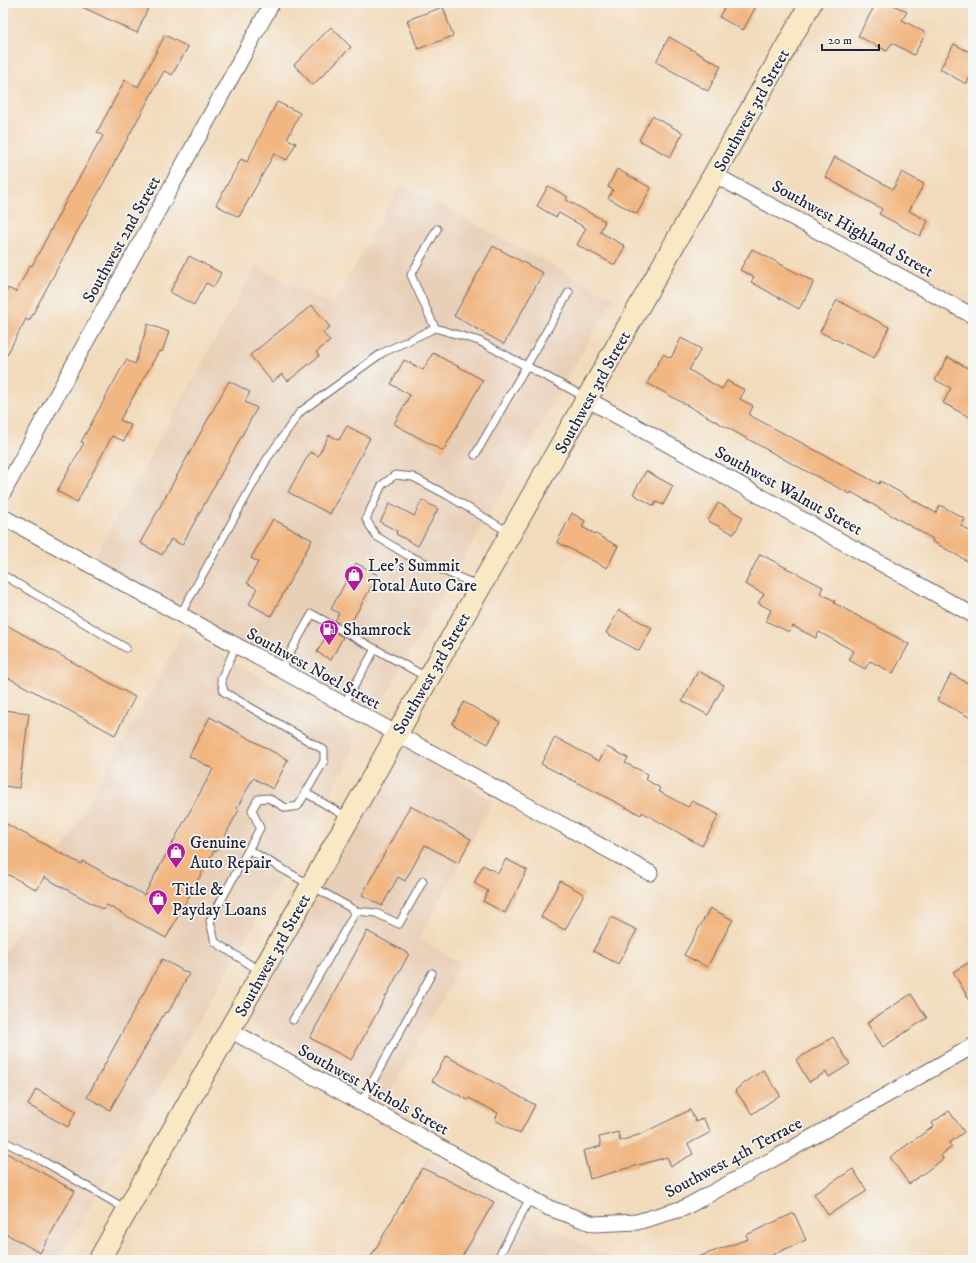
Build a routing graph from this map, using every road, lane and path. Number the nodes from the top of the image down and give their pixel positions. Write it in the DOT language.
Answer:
graph roads {
  1 [pos="272,3"];
  2 [pos="811,3"];
  3 [pos="715,175"];
  4 [pos="437,229"];
  5 [pos="569,292"];
  6 [pos="973,316"];
  7 [pos="435,328"];
  8 [pos="526,366"];
  9 [pos="587,399"];
  10 [pos="476,455"];
  11 [pos="3,493"];
  12 [pos="3,517"];
  13 [pos="512,534"];
  14 [pos="3,575"];
  15 [pos="481,586"];
  16 [pos="180,615"];
  17 [pos="973,615"];
  18 [pos="236,646"];
  19 [pos="126,648"];
  20 [pos="375,649"];
  21 [pos="280,670"];
  22 [pos="428,678"];
  23 [pos="343,706"];
  24 [pos="395,734"];
  25 [pos="306,793"];
  26 [pos="349,818"];
  27 [pos="248,850"];
  28 [pos="650,873"];
  29 [pos="423,881"];
  30 [pos="310,886"];
  31 [pos="356,911"];
  32 [pos="262,972"];
  33 [pos="432,973"];
  34 [pos="293,1020"];
  35 [pos="230,1030"];
  36 [pos="973,1046"];
  37 [pos="361,1103"];
  38 [pos="3,1141"];
  39 [pos="500,1180"];
  40 [pos="530,1198"];
  41 [pos="127,1210"];
  42 [pos="99,1260"];
  43 [pos="497,1260"];
  1 -- 11 [label="street, Southwest 2nd Street"];
  2 -- 3 [label="main road, Southwest 3rd Street"];
  3 -- 6 [label="street, Southwest Highland Street"];
  3 -- 9 [label="main road, Southwest 3rd Street"];
  4 -- 7 [label="lane"];
  5 -- 8 [label="lane"];
  7 -- 8 [label="lane"];
  7 -- 16 [label="lane"];
  8 -- 9 [label="lane"];
  8 -- 10 [label="lane"];
  9 -- 13 [label="main road, Southwest 3rd Street"];
  9 -- 17 [label="street, Southwest Walnut Street"];
  12 -- 16 [label="street, Southwest Noel Street"];
  13 -- 15 [label="main road, Southwest 3rd Street"];
  13 -- 15 [label="lane"];
  14 -- 19 [label="lane"];
  15 -- 22 [label="main road, Southwest 3rd Street"];
  16 -- 18 [label="street, Southwest Noel Street"];
  18 -- 21 [label="street, Southwest Noel Street"];
  18 -- 25 [label="lane"];
  20 -- 21 [label="lane"];
  20 -- 22 [label="lane"];
  20 -- 23 [label="lane"];
  21 -- 23 [label="street, Southwest Noel Street"];
  22 -- 24 [label="main road, Southwest 3rd Street"];
  23 -- 24 [label="street, Southwest Noel Street"];
  24 -- 26 [label="main road, Southwest 3rd Street"];
  24 -- 28 [label="street, Southwest Noel Street"];
  25 -- 26 [label="lane"];
  25 -- 27 [label="lane"];
  26 -- 30 [label="main road, Southwest 3rd Street"];
  27 -- 30 [label="lane"];
  27 -- 32 [label="lane"];
  29 -- 31 [label="lane"];
  30 -- 31 [label="lane"];
  30 -- 32 [label="main road, Southwest 3rd Street"];
  31 -- 34 [label="lane"];
  32 -- 35 [label="main road, Southwest 3rd Street"];
  33 -- 37 [label="lane"];
  35 -- 37 [label="street, Southwest Nichols Street"];
  35 -- 41 [label="main road, Southwest 3rd Street"];
  36 -- 40 [label="street, Southwest 4th Terrace"];
  37 -- 39 [label="street, Southwest Nichols Street"];
  38 -- 41 [label="lane"];
  39 -- 40 [label="street, Southwest 4th Terrace"];
  40 -- 43 [label="lane"];
  41 -- 42 [label="main road, Southwest 3rd Street"];
}
